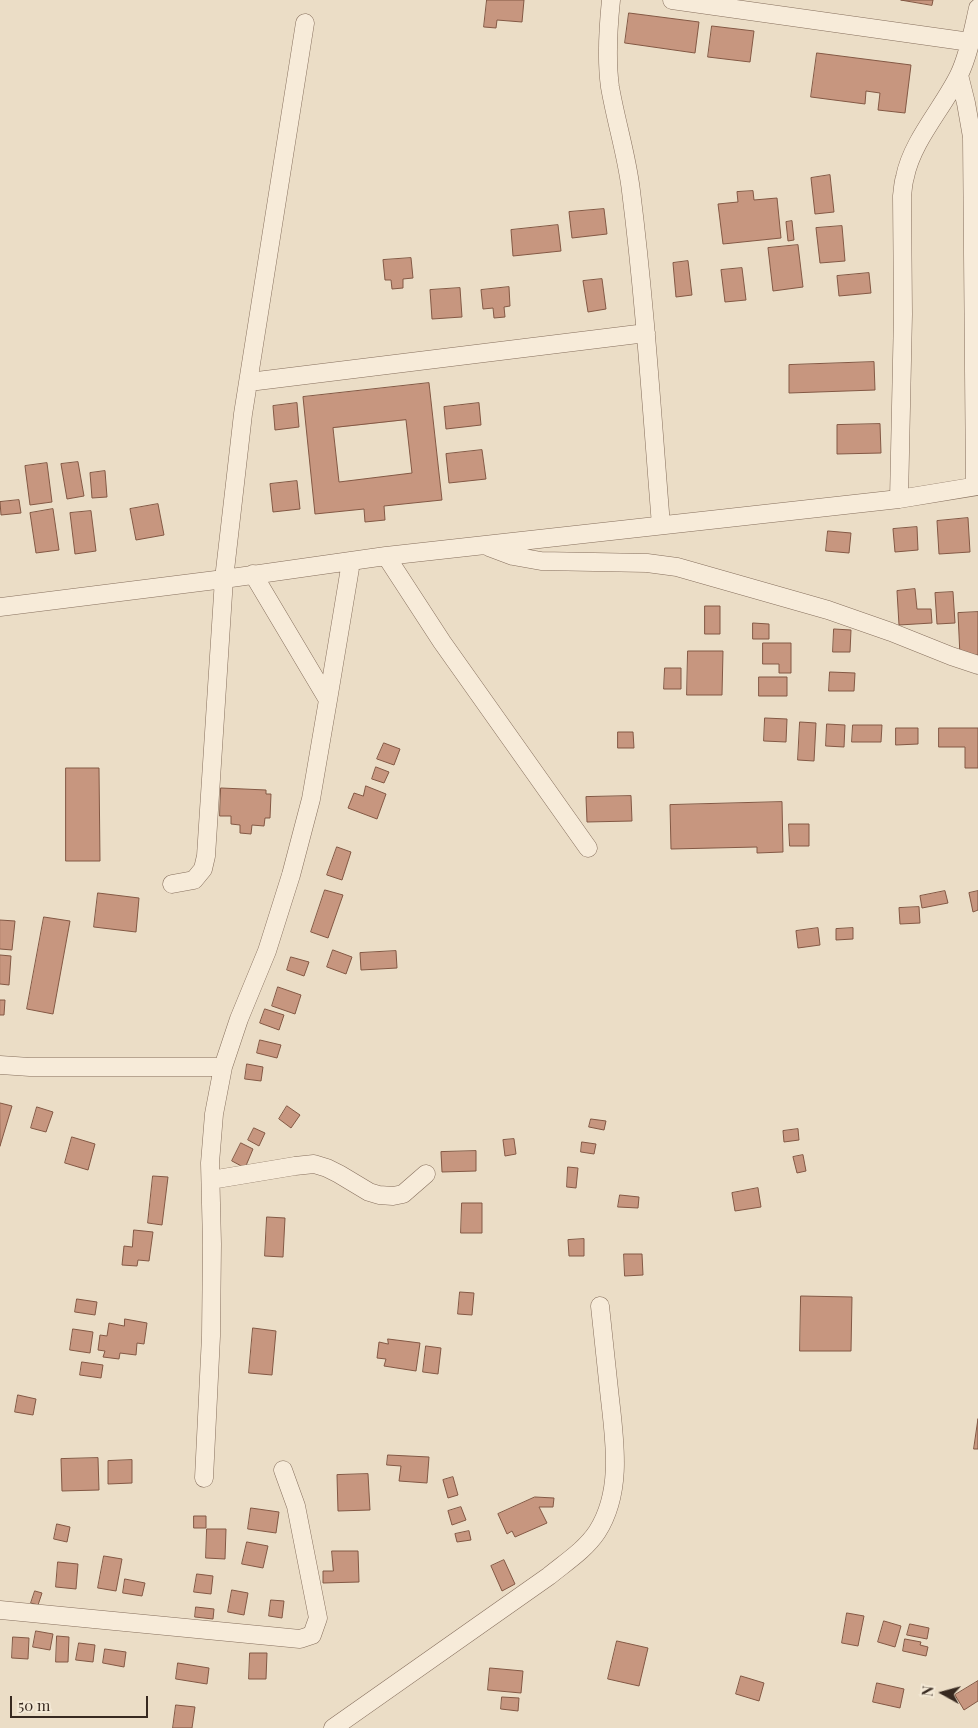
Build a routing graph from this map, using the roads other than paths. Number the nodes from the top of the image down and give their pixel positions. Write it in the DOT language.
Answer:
graph roads {
  1 [pos="611,0"];
  2 [pos="672,0"];
  3 [pos="978,8"];
  4 [pos="305,23"];
  5 [pos="970,42"];
  6 [pos="959,75"];
  7 [pos="975,138"];
  8 [pos="646,333"];
  9 [pos="249,382"];
  10 [pos="976,486"];
  11 [pos="899,499"];
  12 [pos="661,525"];
  13 [pos="486,546"];
  14 [pos="386,556"];
  15 [pos="351,562"];
  16 [pos="253,574"];
  17 [pos="224,579"];
  18 [pos="0,607"];
  19 [pos="978,665"];
  20 [pos="328,700"];
  21 [pos="588,848"];
  22 [pos="172,884"];
  23 [pos="0,1065"];
  24 [pos="223,1067"];
  25 [pos="426,1174"];
  26 [pos="211,1180"];
  27 [pos="600,1306"];
  28 [pos="282,1470"];
  29 [pos="204,1478"];
  30 [pos="0,1610"];
  31 [pos="333,1728"];
  1 -- 8 [label="street"];
  2 -- 5 [label="street"];
  3 -- 5 [label="street"];
  4 -- 9 [label="street"];
  5 -- 6 [label="street"];
  6 -- 7 [label="street"];
  6 -- 11 [label="street"];
  7 -- 10 [label="street"];
  8 -- 9 [label="street"];
  8 -- 12 [label="street"];
  9 -- 17 [label="street"];
  10 -- 11 [label="street"];
  11 -- 12 [label="street"];
  12 -- 13 [label="street"];
  13 -- 14 [label="street"];
  13 -- 19 [label="street"];
  14 -- 15 [label="street"];
  14 -- 21 [label="street"];
  15 -- 16 [label="street"];
  15 -- 20 [label="street"];
  16 -- 17 [label="street"];
  16 -- 20 [label="street"];
  17 -- 18 [label="street"];
  17 -- 22 [label="street"];
  20 -- 24 [label="street"];
  23 -- 24 [label="street"];
  24 -- 26 [label="street"];
  25 -- 26 [label="street"];
  26 -- 29 [label="street"];
  27 -- 31 [label="street"];
  28 -- 30 [label="street"];
}
